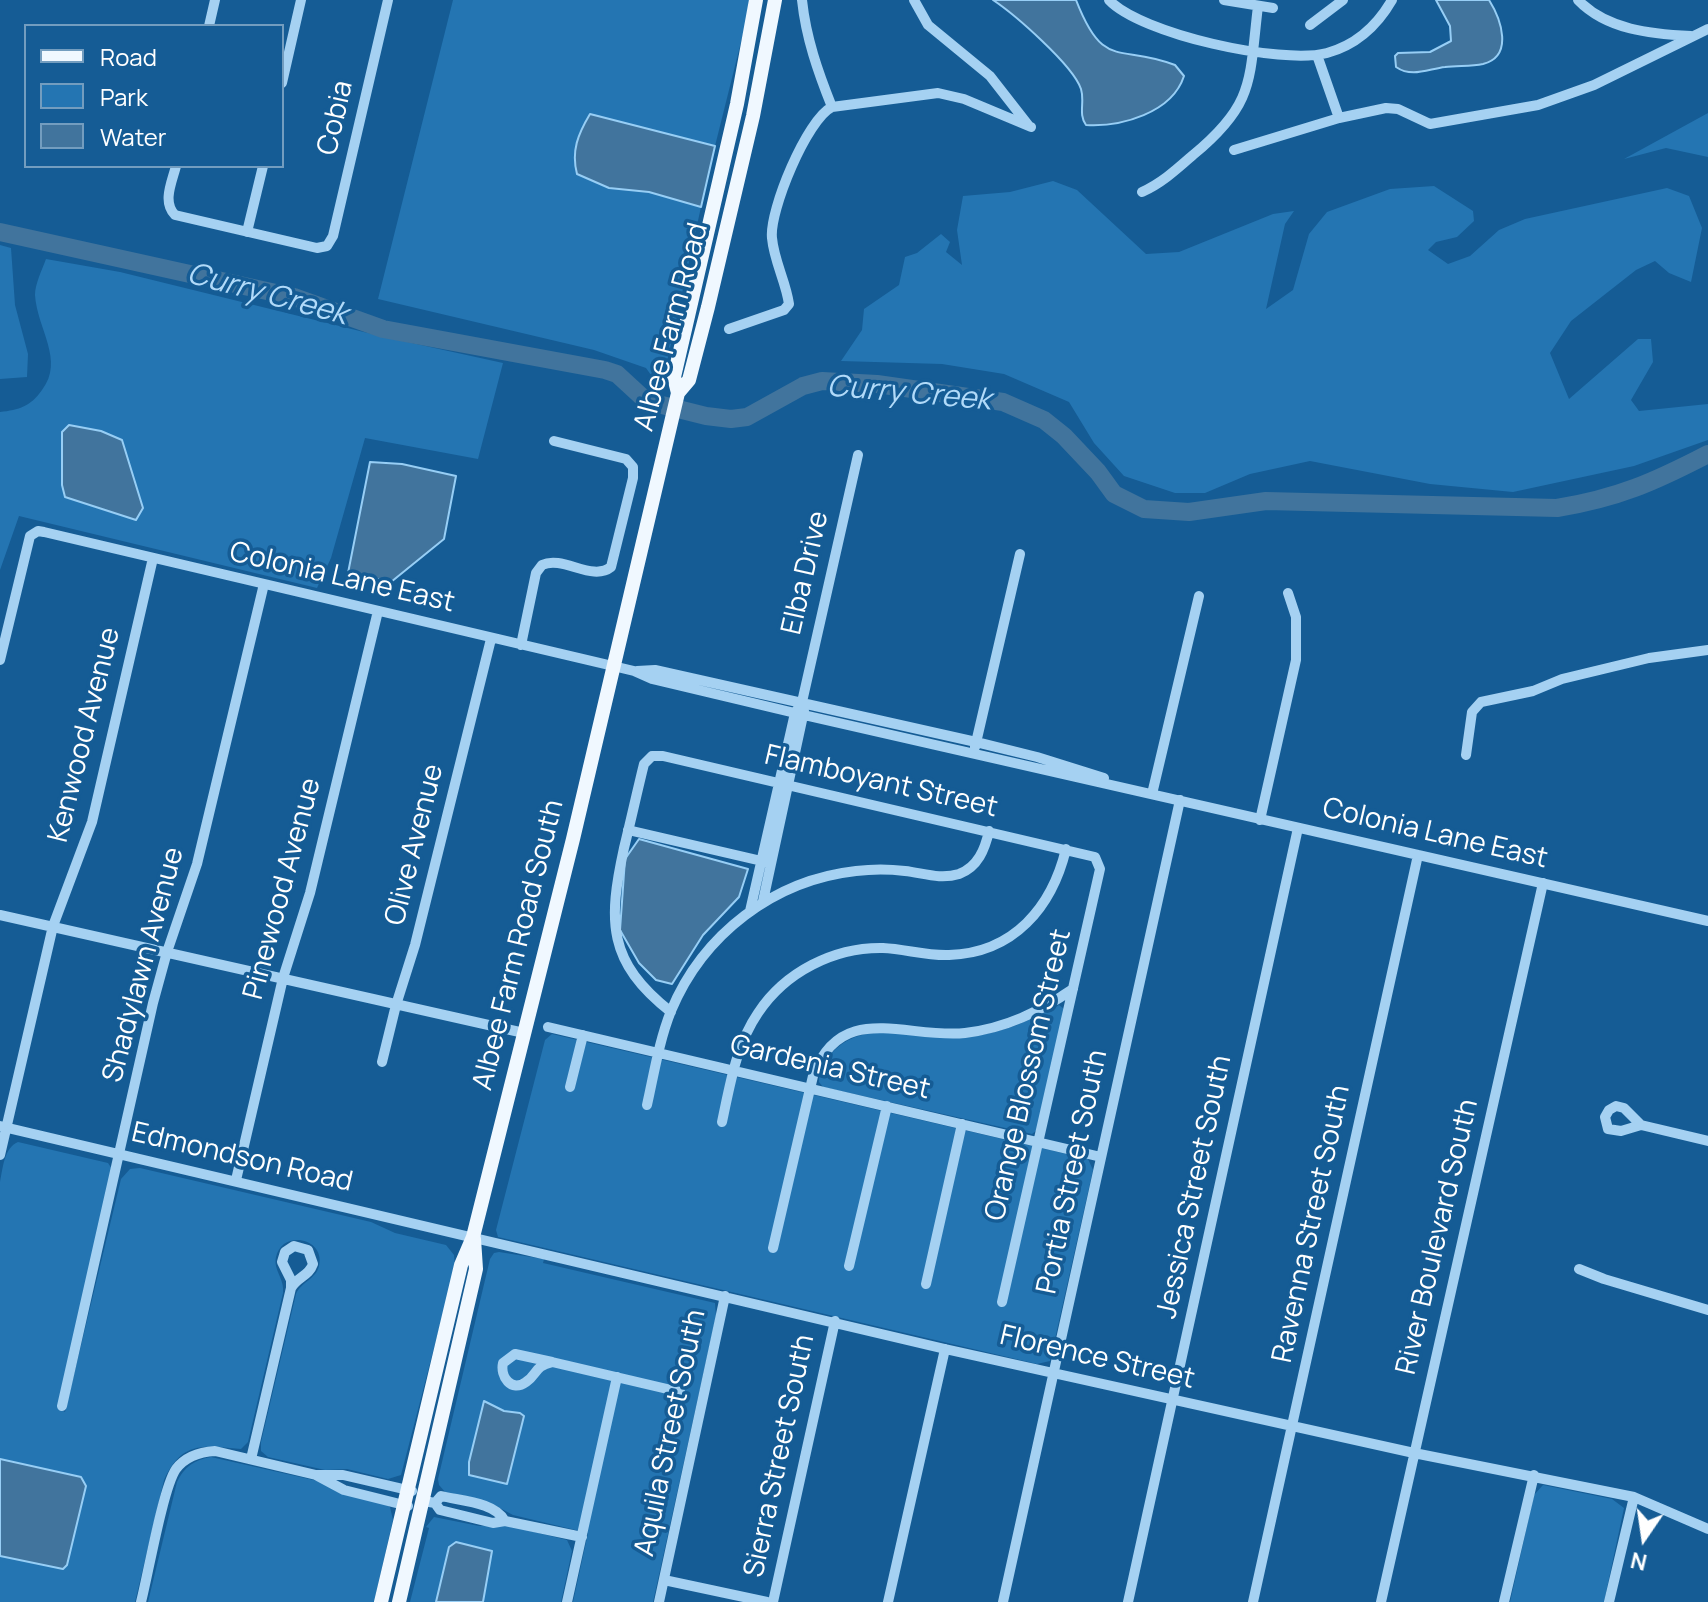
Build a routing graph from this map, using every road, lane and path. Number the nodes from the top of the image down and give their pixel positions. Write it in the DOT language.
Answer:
graph roads {
  1 [pos="215,0"];
  2 [pos="301,0"];
  3 [pos="388,0"];
  4 [pos="756,0"];
  5 [pos="775,0"];
  6 [pos="802,0"];
  7 [pos="914,0"];
  8 [pos="1109,0"];
  9 [pos="1224,0"];
  10 [pos="1343,0"];
  11 [pos="1392,0"];
  12 [pos="1578,0"];
  13 [pos="1258,6"];
  14 [pos="1273,8"];
  15 [pos="209,24"];
  16 [pos="1310,25"];
  17 [pos="1708,29"];
  18 [pos="1695,36"];
  19 [pos="1252,51"];
  20 [pos="1317,55"];
  21 [pos="284,74"];
  22 [pos="832,107"];
  23 [pos="1339,118"];
  24 [pos="1234,150"];
  25 [pos="176,168"];
  26 [pos="263,168"];
  27 [pos="1142,192"];
  28 [pos="247,232"];
  29 [pos="729,329"];
  30 [pos="678,393"];
  31 [pos="554,441"];
  32 [pos="858,455"];
  33 [pos="1020,554"];
  34 [pos="153,558"];
  35 [pos="264,584"];
  36 [pos="1288,593"];
  37 [pos="1199,596"];
  38 [pos="378,611"];
  39 [pos="491,639"];
  40 [pos="521,645"];
  41 [pos="1708,650"];
  42 [pos="0,660"];
  43 [pos="613,666"];
  44 [pos="634,671"];
  45 [pos="802,702"];
  46 [pos="800,714"];
  47 [pos="976,742"];
  48 [pos="973,754"];
  49 [pos="1466,755"];
  50 [pos="784,784"];
  51 [pos="1152,794"];
  52 [pos="1180,800"];
  53 [pos="1260,820"];
  54 [pos="1298,828"];
  55 [pos="628,830"];
  56 [pos="989,831"];
  57 [pos="1066,849"];
  58 [pos="1418,855"];
  59 [pos="1098,859"];
  60 [pos="766,862"];
  61 [pos="1543,883"];
  62 [pos="763,901"];
  63 [pos="750,911"];
  64 [pos="0,915"];
  65 [pos="1708,921"];
  66 [pos="53,926"];
  67 [pos="167,952"];
  68 [pos="283,978"];
  69 [pos="1073,989"];
  70 [pos="396,1005"];
  71 [pos="671,1012"];
  72 [pos="548,1027"];
  73 [pos="524,1033"];
  74 [pos="583,1035"];
  75 [pos="658,1053"];
  76 [pos="382,1062"];
  77 [pos="734,1070"];
  78 [pos="570,1087"];
  79 [pos="810,1088"];
  80 [pos="647,1105"];
  81 [pos="887,1106"];
  82 [pos="722,1122"];
  83 [pos="962,1124"];
  84 [pos="1641,1125"];
  85 [pos="3,1126"];
  86 [pos="1708,1141"];
  87 [pos="1039,1142"];
  88 [pos="120,1154"];
  89 [pos="0,1155"];
  90 [pos="1101,1157"];
  91 [pos="236,1180"];
  92 [pos="473,1237"];
  93 [pos="773,1248"];
  94 [pos="849,1266"];
  95 [pos="1579,1269"];
  96 [pos="926,1284"];
  97 [pos="291,1288"];
  98 [pos="725,1296"];
  99 [pos="1002,1302"];
  100 [pos="1708,1310"];
  101 [pos="835,1321"];
  102 [pos="945,1349"];
  103 [pos="552,1362"];
  104 [pos="1053,1371"];
  105 [pos="617,1377"];
  106 [pos="680,1392"];
  107 [pos="1173,1400"];
  108 [pos="62,1406"];
  109 [pos="1292,1426"];
  110 [pos="1414,1453"];
  111 [pos="251,1459"];
  112 [pos="316,1475"];
  113 [pos="1534,1475"];
  114 [pos="362,1479"];
  115 [pos="358,1494"];
  116 [pos="406,1497"];
  117 [pos="1634,1497"];
  118 [pos="427,1502"];
  119 [pos="470,1503"];
  120 [pos="467,1516"];
  121 [pos="505,1521"];
  122 [pos="1708,1529"];
  123 [pos="582,1537"];
  124 [pos="664,1580"];
  125 [pos="141,1602"];
  126 [pos="381,1602"];
  127 [pos="399,1602"];
  128 [pos="567,1602"];
  129 [pos="659,1602"];
  130 [pos="770,1602"];
  131 [pos="888,1602"];
  132 [pos="1003,1602"];
  133 [pos="1128,1602"];
  134 [pos="1253,1602"];
  135 [pos="1381,1602"];
  136 [pos="1504,1602"];
  137 [pos="1609,1602"];
  1 -- 15 [label="street"];
  2 -- 21 [label="street"];
  3 -- 28 [label="street, Cobia"];
  4 -- 30 [label="main road, Albee Farm Road"];
  5 -- 30 [label="main road, Albee Farm Road"];
  6 -- 22 [label="street"];
  7 -- 22 [label="street"];
  8 -- 19 [label="street"];
  9 -- 13 [label="street"];
  10 -- 16 [label="street"];
  11 -- 20 [label="street"];
  12 -- 18 [label="street"];
  13 -- 14 [label="street"];
  13 -- 19 [label="street"];
  17 -- 18 [label="street"];
  18 -- 23 [label="street"];
  19 -- 20 [label="street"];
  19 -- 27 [label="street"];
  20 -- 23 [label="street"];
  22 -- 29 [label="street"];
  23 -- 24 [label="street"];
  25 -- 28 [label="street"];
  26 -- 28 [label="street"];
  30 -- 43 [label="main road, Albee Farm Road"];
  31 -- 40 [label="street"];
  32 -- 45 [label="street, Elba Drive"];
  33 -- 47 [label="street"];
  34 -- 35 [label="street, Colonia Lane East"];
  34 -- 42 [label="street, Colonia Lane East"];
  34 -- 66 [label="street, Kenwood Avenue"];
  35 -- 38 [label="street, Colonia Lane East"];
  35 -- 67 [label="street, Shadylawn Avenue"];
  36 -- 53 [label="street"];
  37 -- 51 [label="street"];
  38 -- 39 [label="street, Colonia Lane East"];
  38 -- 68 [label="street, Pinewood Avenue"];
  39 -- 40 [label="street, Colonia Lane East"];
  39 -- 70 [label="street, Olive Avenue"];
  40 -- 43 [label="street, Colonia Lane East"];
  41 -- 49 [label="street"];
  43 -- 44 [label="street, Colonia Lane East"];
  43 -- 73 [label="main road, Albee Farm Road South"];
  44 -- 45 [label="street, Colonia Lane East"];
  44 -- 46 [label="street, Colonia Lane East"];
  45 -- 46 [label="street, Elba Drive"];
  45 -- 47 [label="street, Colonia Lane East"];
  46 -- 48 [label="street, Colonia Lane East"];
  46 -- 50 [label="street, Elba Drive"];
  47 -- 48 [label="street"];
  47 -- 51 [label="street, Colonia Lane East"];
  48 -- 51 [label="street, Colonia Lane East"];
  50 -- 55 [label="street, Flamboyant Street"];
  50 -- 56 [label="street, Flamboyant Street"];
  50 -- 60 [label="street, Elba Drive"];
  51 -- 52 [label="street, Colonia Lane East"];
  52 -- 53 [label="street, Colonia Lane East"];
  52 -- 90 [label="street, Portia Street South"];
  53 -- 54 [label="street, Colonia Lane East"];
  54 -- 58 [label="street, Colonia Lane East"];
  54 -- 107 [label="street, Jessica Street South"];
  55 -- 60 [label="street"];
  55 -- 71 [label="street"];
  56 -- 57 [label="street, Flamboyant Street"];
  56 -- 62 [label="street"];
  57 -- 59 [label="street, Flamboyant Street"];
  57 -- 77 [label="street"];
  58 -- 61 [label="street, Colonia Lane East"];
  58 -- 109 [label="street, Ravenna Street South"];
  59 -- 69 [label="street, Orange Blossom Street"];
  60 -- 62 [label="street"];
  60 -- 63 [label="street"];
  61 -- 65 [label="street, Colonia Lane East"];
  61 -- 110 [label="street, River Boulevard South"];
  62 -- 63 [label="street"];
  63 -- 71 [label="street"];
  64 -- 66 [label="street"];
  66 -- 67 [label="street"];
  66 -- 85 [label="street, Kenwood Avenue"];
  67 -- 68 [label="street"];
  67 -- 88 [label="street, Shadylawn Avenue"];
  68 -- 70 [label="street"];
  68 -- 91 [label="street, Pinewood Avenue"];
  69 -- 79 [label="street"];
  69 -- 87 [label="street, Orange Blossom Street"];
  70 -- 73 [label="street"];
  70 -- 76 [label="street, Olive Avenue"];
  71 -- 75 [label="street"];
  72 -- 74 [label="street, Gardenia Street"];
  73 -- 92 [label="main road, Albee Farm Road South"];
  74 -- 75 [label="street, Gardenia Street"];
  74 -- 78 [label="street"];
  75 -- 77 [label="street, Gardenia Street"];
  75 -- 80 [label="street"];
  77 -- 79 [label="street, Gardenia Street"];
  77 -- 82 [label="street"];
  79 -- 81 [label="street, Gardenia Street"];
  79 -- 93 [label="street"];
  81 -- 83 [label="street, Gardenia Street"];
  81 -- 94 [label="street"];
  83 -- 87 [label="street, Gardenia Street"];
  83 -- 96 [label="street"];
  84 -- 86 [label="street"];
  85 -- 88 [label="street, Edmondson Road"];
  85 -- 89 [label="street, Kenwood Avenue"];
  87 -- 90 [label="street, Gardenia Street"];
  87 -- 99 [label="street, Orange Blossom Street"];
  88 -- 91 [label="street, Edmondson Road"];
  88 -- 108 [label="street, Shadylawn Avenue"];
  90 -- 104 [label="street, Portia Street South"];
  91 -- 92 [label="street, Edmondson Road"];
  92 -- 98 [label="street, Florence Street"];
  92 -- 116 [label="main road, Albee Farm Road South"];
  92 -- 118 [label="main road, Albee Farm Road South"];
  95 -- 100 [label="street"];
  97 -- 111 [label="street"];
  98 -- 101 [label="street, Florence Street"];
  98 -- 124 [label="street, Aquila Street South"];
  101 -- 102 [label="street, Florence Street"];
  101 -- 130 [label="street, Sierra Street South"];
  102 -- 104 [label="street, Florence Street"];
  102 -- 131 [label="street"];
  103 -- 103 [label="street"];
  103 -- 105 [label="street"];
  104 -- 107 [label="street, Florence Street"];
  104 -- 132 [label="street, Portia Street South"];
  105 -- 106 [label="street"];
  105 -- 123 [label="street"];
  107 -- 109 [label="street, Florence Street"];
  107 -- 133 [label="street, Jessica Street South"];
  109 -- 110 [label="street, Florence Street"];
  109 -- 134 [label="street, Ravenna Street South"];
  110 -- 113 [label="street, Florence Street"];
  110 -- 135 [label="street, River Boulevard South"];
  111 -- 112 [label="street"];
  111 -- 125 [label="street"];
  112 -- 114 [label="street"];
  112 -- 115 [label="street"];
  113 -- 117 [label="street, Florence Street"];
  113 -- 136 [label="street"];
  114 -- 115 [label="street"];
  114 -- 116 [label="street"];
  115 -- 116 [label="street"];
  116 -- 118 [label="street"];
  116 -- 126 [label="main road, Albee Farm Road South"];
  117 -- 122 [label="street, Florence Street"];
  117 -- 137 [label="street"];
  118 -- 119 [label="street"];
  118 -- 120 [label="street"];
  118 -- 127 [label="main road, Albee Farm Road South"];
  119 -- 120 [label="street"];
  119 -- 121 [label="street"];
  120 -- 121 [label="street"];
  121 -- 123 [label="street"];
  123 -- 128 [label="street"];
  124 -- 129 [label="street, Aquila Street South"];
  124 -- 130 [label="street"];
}
